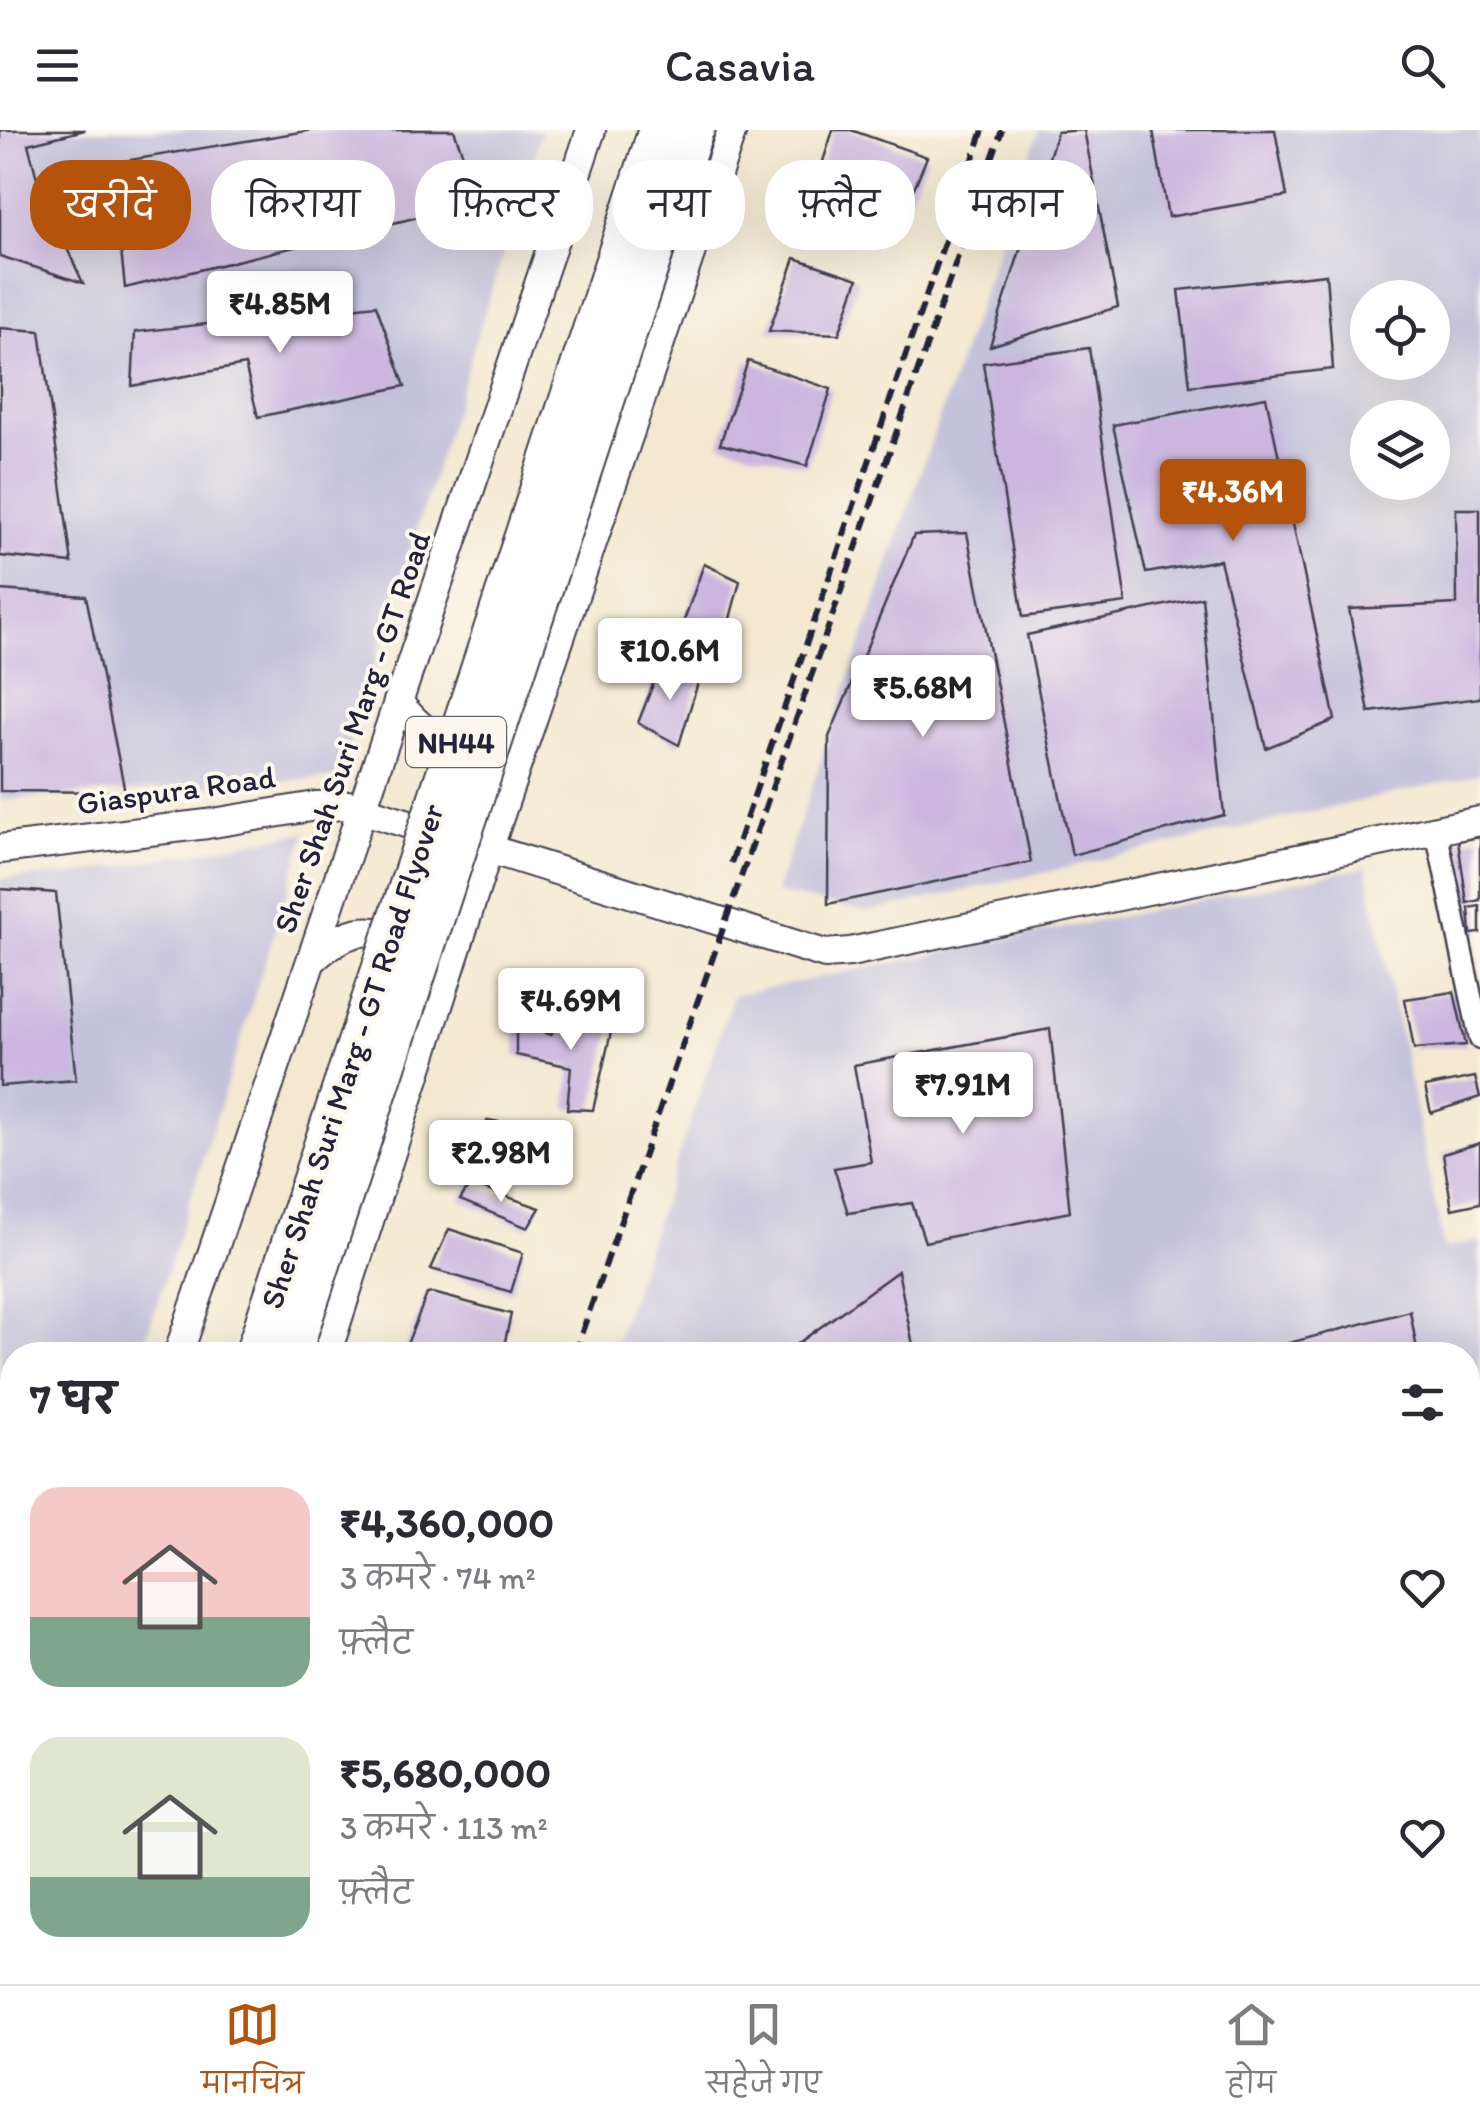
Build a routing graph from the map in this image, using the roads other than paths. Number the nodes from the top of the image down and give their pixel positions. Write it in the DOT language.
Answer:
graph roads {
  1 [pos="592,130"];
  2 [pos="658,130"];
  3 [pos="694,130"];
  4 [pos="732,130"];
  5 [pos="398,702"];
  6 [pos="522,749"];
  7 [pos="362,809"];
  8 [pos="1480,821"];
  9 [pos="1436,830"];
  10 [pos="0,849"];
  11 [pos="488,850"];
  12 [pos="312,960"];
  13 [pos="442,994"];
  14 [pos="1480,1038"];
  15 [pos="182,1342"];
  16 [pos="258,1342"];
  17 [pos="294,1342"];
  18 [pos="330,1342"];
  1 -- 5 [label="street, Sher Shah Suri Marg - GT Road"];
  2 -- 16 [label="highway, Sher Shah Suri Marg - GT Road Flyover / NH44, bridge"];
  3 -- 17 [label="highway, Sher Shah Suri Marg - GT Road Flyover / NH44, bridge"];
  4 -- 6 [label="street"];
  5 -- 6 [label="street"];
  5 -- 7 [label="street, Sher Shah Suri Marg - GT Road"];
  6 -- 11 [label="street"];
  7 -- 10 [label="street, Giaspura Road"];
  7 -- 11 [label="street, Giaspura Road"];
  7 -- 12 [label="street, Sher Shah Suri Marg - GT Road"];
  8 -- 9 [label="street, Giaspura Road"];
  9 -- 11 [label="street, Giaspura Road"];
  9 -- 14 [label="street"];
  11 -- 13 [label="street"];
  12 -- 13 [label="street"];
  12 -- 15 [label="street, Sher Shah Suri Marg - GT Road"];
  13 -- 18 [label="street"];
}
